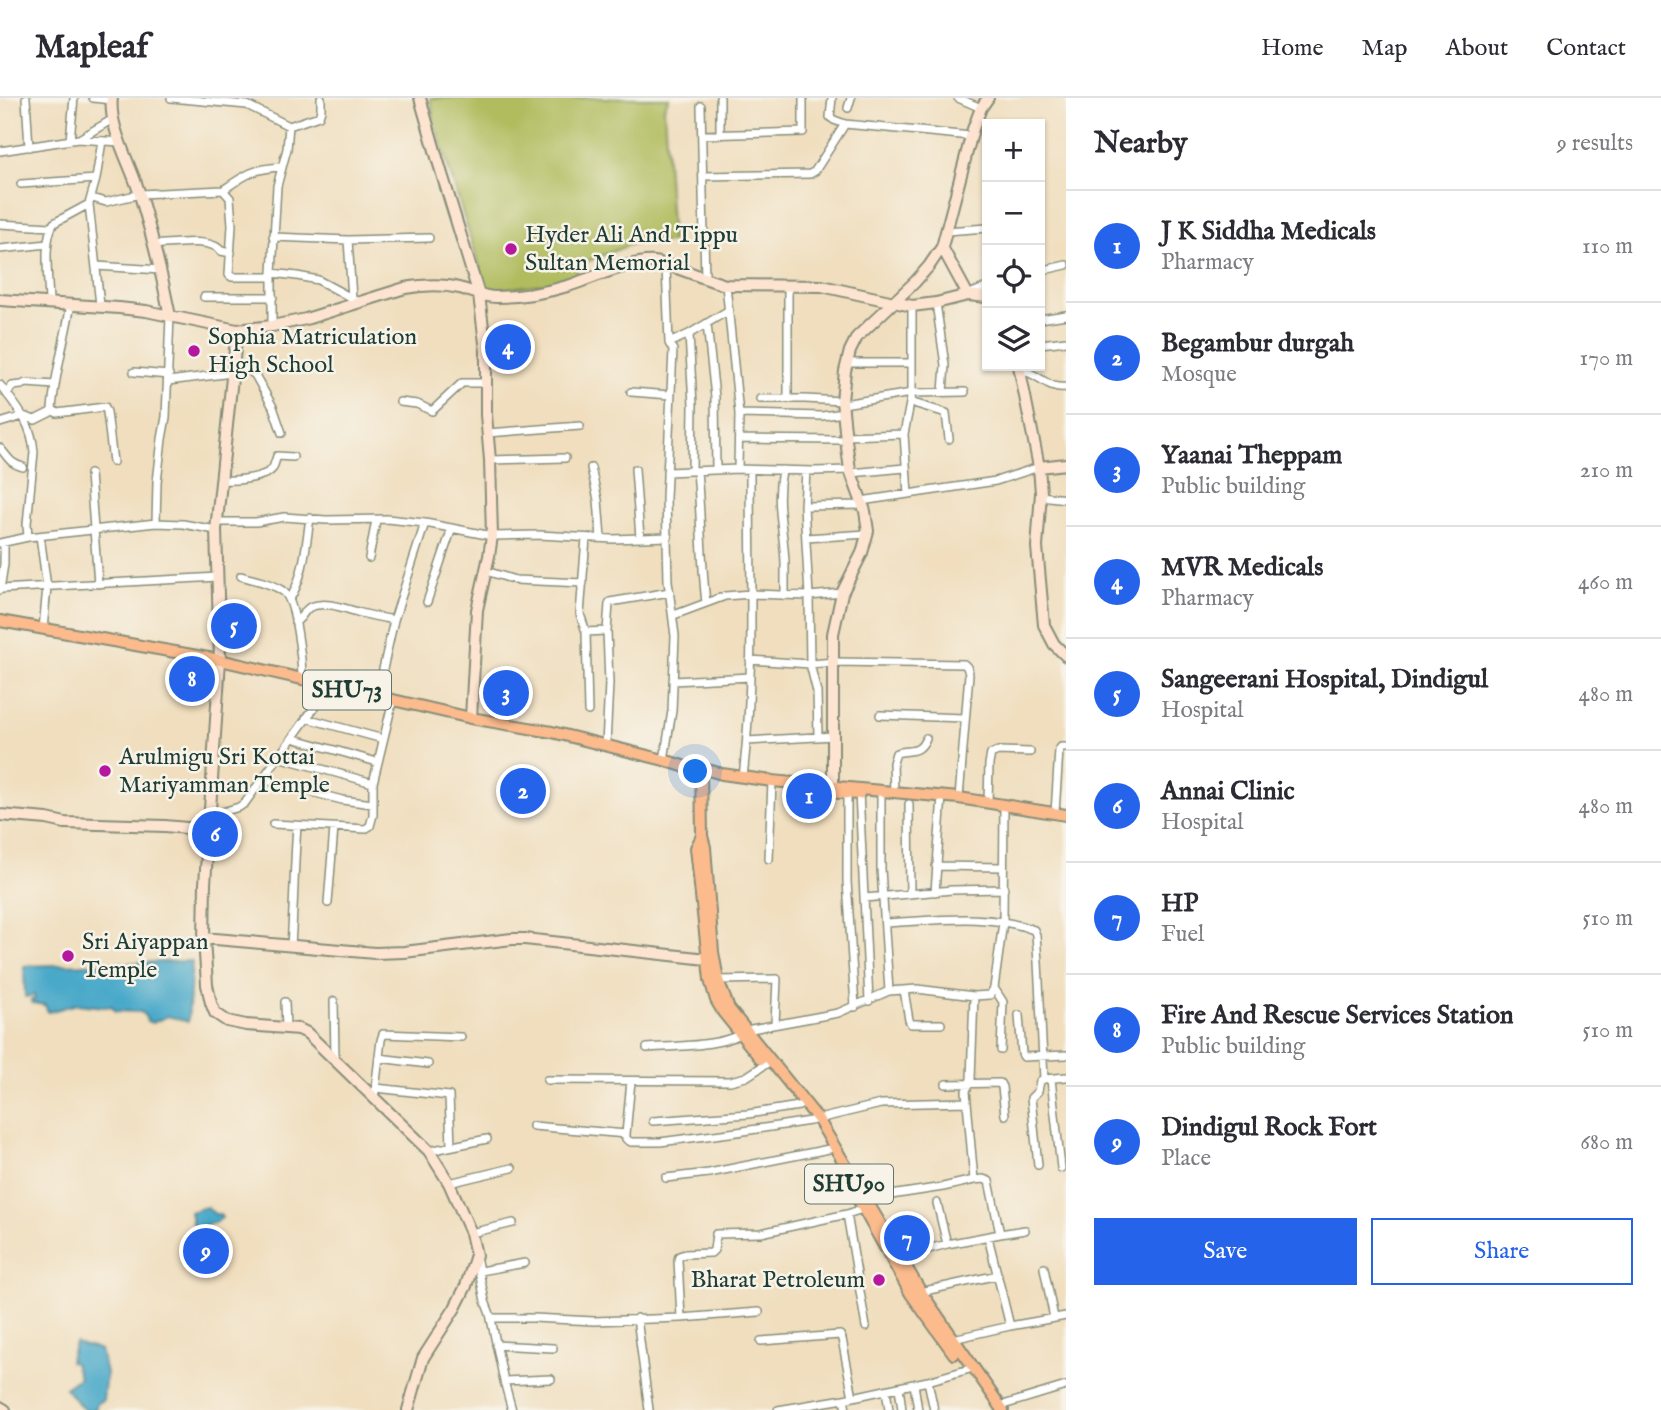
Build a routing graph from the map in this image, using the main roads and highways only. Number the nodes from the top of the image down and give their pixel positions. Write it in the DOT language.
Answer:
graph roads {
  1 [pos="0,621"];
  2 [pos="698,771"];
  3 [pos="718,779"];
  4 [pos="772,785"];
  5 [pos="701,789"];
  6 [pos="847,791"];
  7 [pos="881,795"];
  8 [pos="941,799"];
  9 [pos="1004,809"];
  10 [pos="1060,814"];
  11 [pos="1066,822"];
  12 [pos="702,836"];
  13 [pos="743,1033"];
  14 [pos="814,1120"];
  15 [pos="871,1204"];
  16 [pos="999,1409"];
  1 -- 2 [label="main road, SHU73"];
  2 -- 3 [label="main road"];
  2 -- 4 [label="main road, SHU73"];
  2 -- 5 [label="main road, SHU90"];
  3 -- 4 [label="main road"];
  3 -- 5 [label="main road"];
  4 -- 6 [label="main road"];
  4 -- 6 [label="main road, SHU73"];
  5 -- 12 [label="main road, SHU90"];
  6 -- 7 [label="main road, SHU73"];
  7 -- 8 [label="main road"];
  7 -- 8 [label="main road, SHU73"];
  8 -- 9 [label="main road"];
  8 -- 9 [label="main road, SHU73"];
  9 -- 10 [label="main road, SHU73"];
  9 -- 11 [label="main road"];
  12 -- 13 [label="main road"];
  12 -- 13 [label="main road, SHU90"];
  13 -- 14 [label="main road"];
  13 -- 14 [label="main road, SHU90"];
  14 -- 15 [label="main road"];
  14 -- 15 [label="main road, SHU90"];
  15 -- 16 [label="main road, SHU90"];
}
